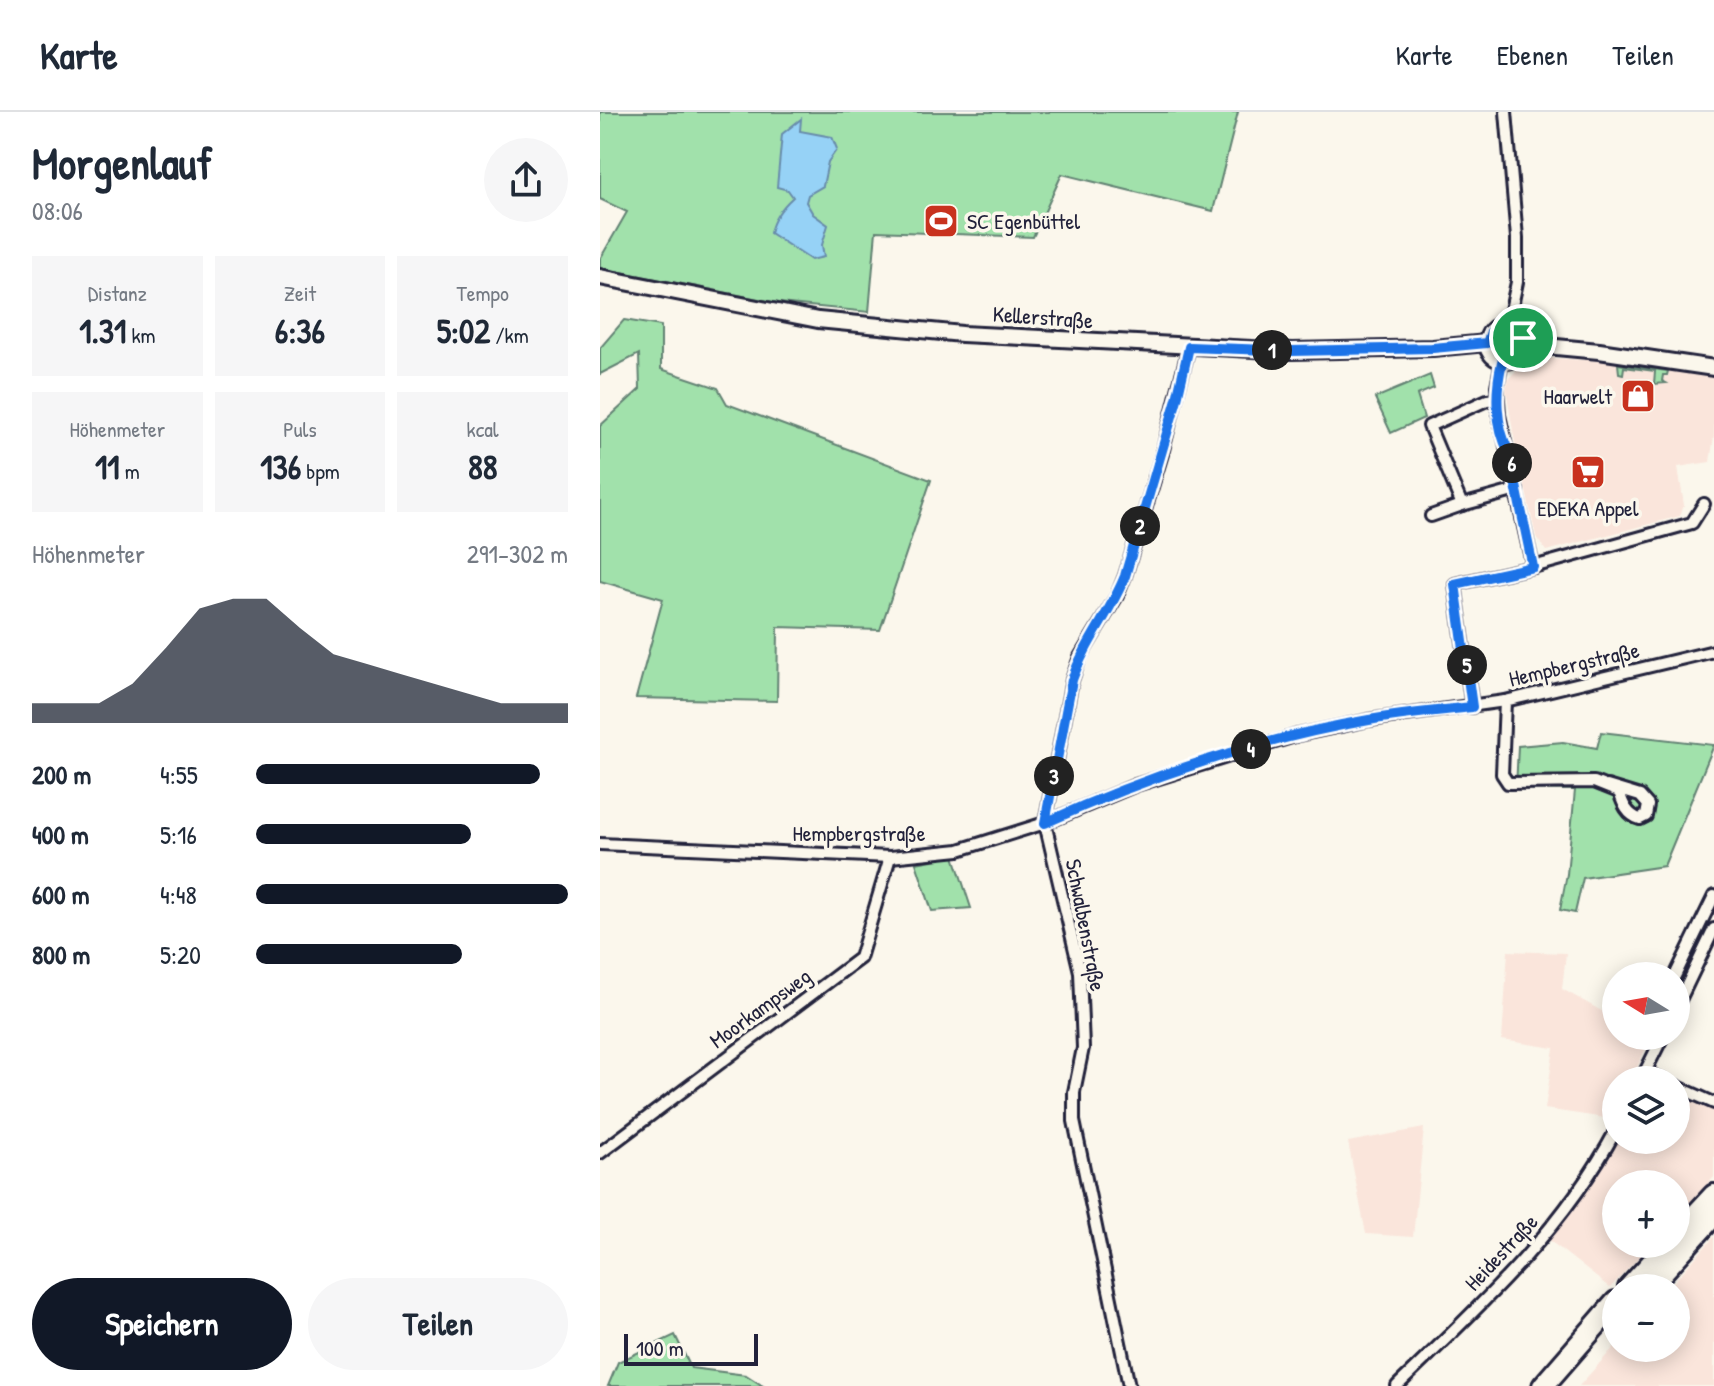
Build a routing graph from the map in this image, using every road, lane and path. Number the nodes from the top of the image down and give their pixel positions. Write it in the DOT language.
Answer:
graph roads {
  1 [pos="1506,112"];
  2 [pos="600,277"];
  3 [pos="1508,325"];
  4 [pos="1487,343"];
  5 [pos="1524,344"];
  6 [pos="1189,347"];
  7 [pos="1502,362"];
  8 [pos="1714,368"];
  9 [pos="1497,399"];
  10 [pos="1517,490"];
  11 [pos="1704,504"];
  12 [pos="1462,505"];
  13 [pos="1431,516"];
  14 [pos="1533,567"];
  15 [pos="1714,651"];
  16 [pos="1505,701"];
  17 [pos="1472,707"];
  18 [pos="1607,786"];
  19 [pos="1045,823"];
  20 [pos="600,844"];
  21 [pos="890,857"];
  22 [pos="1714,896"];
  23 [pos="1714,929"];
  24 [pos="1682,962"];
  25 [pos="1690,979"];
  26 [pos="1690,1092"];
  27 [pos="1714,1103"];
  28 [pos="600,1153"];
  29 [pos="1602,1154"];
  30 [pos="1714,1195"];
  31 [pos="1714,1215"];
  32 [pos="1690,1221"];
  33 [pos="1656,1258"];
  34 [pos="1642,1274"];
  35 [pos="1661,1274"];
  36 [pos="1602,1318"];
  37 [pos="1602,1339"];
  38 [pos="1129,1386"];
  39 [pos="1397,1386"];
  40 [pos="1543,1386"];
  41 [pos="1561,1386"];
  1 -- 3 [label="street"];
  2 -- 6 [label="main road, Kellerstraße"];
  3 -- 4 [label="main road"];
  3 -- 5 [label="main road"];
  4 -- 6 [label="main road, Kellerstraße"];
  4 -- 7 [label="main road"];
  5 -- 7 [label="main road"];
  5 -- 8 [label="main road"];
  6 -- 19 [label="street, Schwalbenstraße"];
  7 -- 9 [label="street"];
  9 -- 10 [label="street"];
  9 -- 12 [label="street"];
  10 -- 12 [label="street"];
  10 -- 14 [label="street"];
  11 -- 14 [label="street"];
  12 -- 13 [label="street"];
  14 -- 17 [label="street"];
  15 -- 16 [label="street, Hempbergstraße"];
  16 -- 17 [label="street, Hempbergstraße"];
  16 -- 18 [label="street"];
  17 -- 19 [label="street, Hempbergstraße"];
  19 -- 21 [label="street, Hempbergstraße"];
  19 -- 38 [label="street, Schwalbenstraße"];
  20 -- 21 [label="street, Hempbergstraße"];
  21 -- 28 [label="street, Moorkampsweg"];
  22 -- 24 [label="street"];
  23 -- 25 [label="street"];
  26 -- 27 [label="street"];
  29 -- 39 [label="street, Heidestraße"];
  30 -- 32 [label="highway"];
  31 -- 35 [label="highway"];
  33 -- 34 [label="highway"];
  36 -- 40 [label="highway"];
  37 -- 41 [label="highway"];
}
